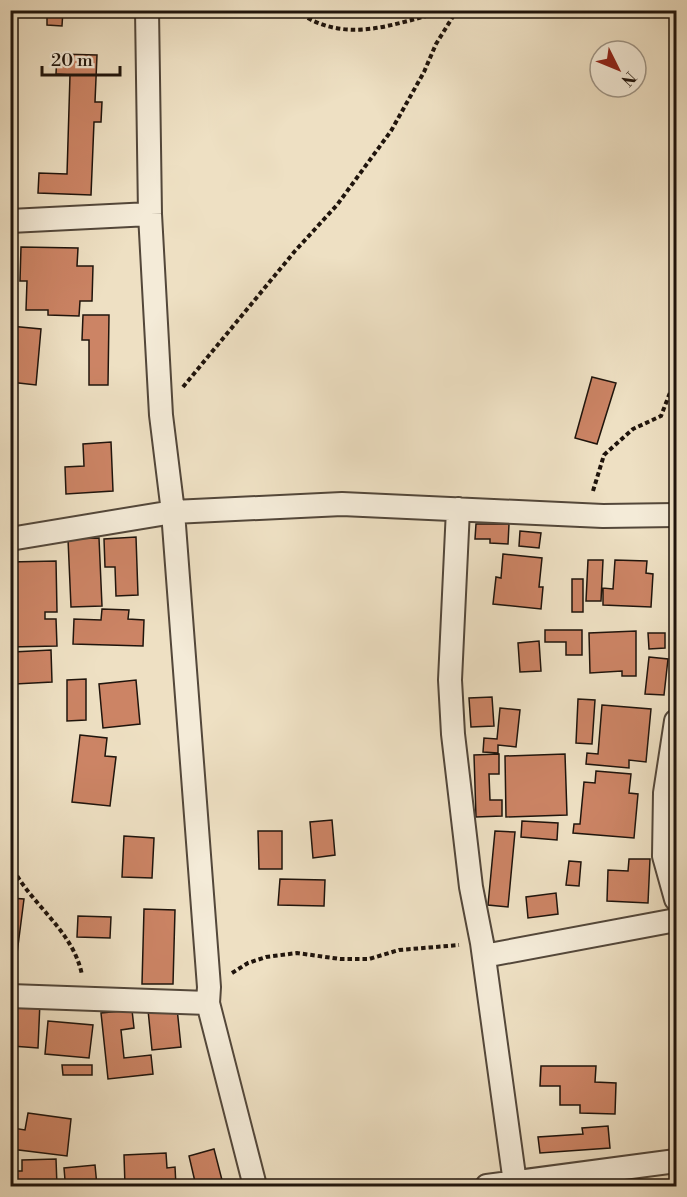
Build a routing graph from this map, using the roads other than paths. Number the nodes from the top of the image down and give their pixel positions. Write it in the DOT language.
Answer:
graph roads {
  1 [pos="147,10"];
  2 [pos="150,214"];
  3 [pos="10,221"];
  4 [pos="458,509"];
  5 [pos="173,512"];
  6 [pos="676,515"];
  7 [pos="10,539"];
  8 [pos="676,721"];
  9 [pos="676,899"];
  10 [pos="676,921"];
  11 [pos="483,950"];
  12 [pos="209,995"];
  13 [pos="10,996"];
  14 [pos="676,1161"];
  15 [pos="515,1183"];
  16 [pos="255,1186"];
  17 [pos="487,1186"];
  1 -- 2 [label="street"];
  2 -- 3 [label="street"];
  2 -- 5 [label="street"];
  4 -- 5 [label="street"];
  4 -- 6 [label="street"];
  4 -- 11 [label="street"];
  5 -- 7 [label="street"];
  5 -- 12 [label="street"];
  8 -- 9 [label="street"];
  10 -- 11 [label="street"];
  11 -- 15 [label="street"];
  12 -- 13 [label="street"];
  12 -- 16 [label="street"];
  14 -- 15 [label="street"];
  15 -- 17 [label="street"];
}
